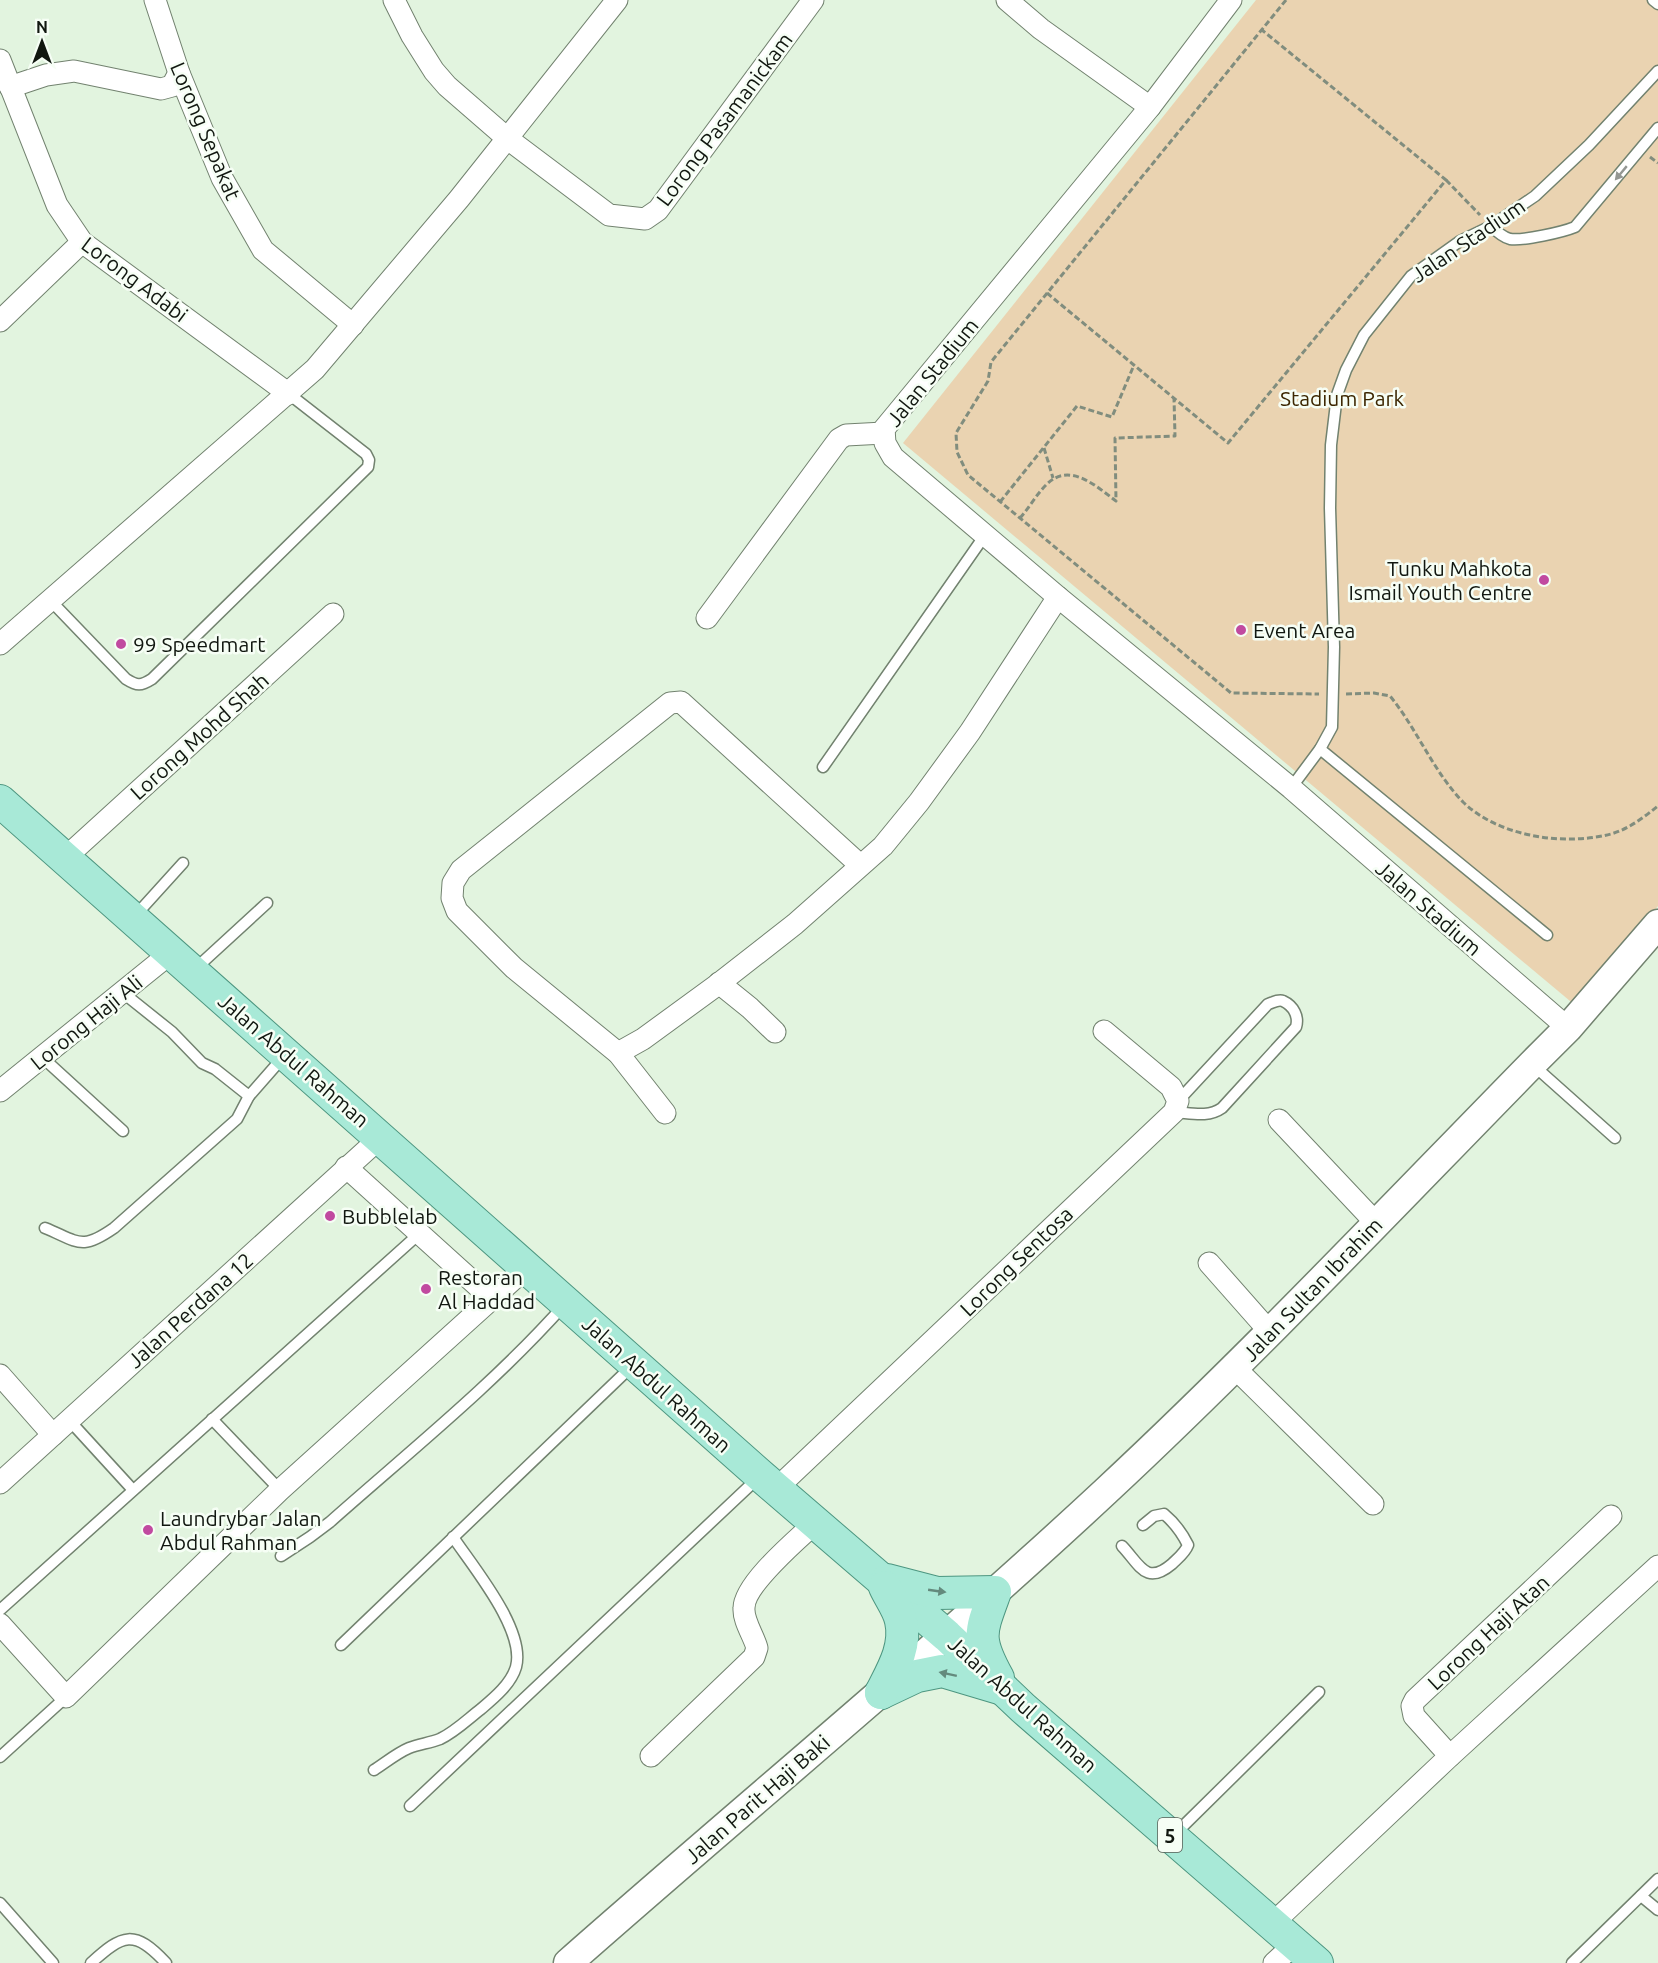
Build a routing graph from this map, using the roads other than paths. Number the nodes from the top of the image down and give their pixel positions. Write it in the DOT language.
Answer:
graph roads {
  1 [pos="155,0"];
  2 [pos="394,0"];
  3 [pos="617,0"];
  4 [pos="813,0"];
  5 [pos="1006,0"];
  6 [pos="1232,0"];
  7 [pos="1653,0"];
  8 [pos="1658,4"];
  9 [pos="0,60"];
  10 [pos="1658,71"];
  11 [pos="179,73"];
  12 [pos="9,98"];
  13 [pos="1149,107"];
  14 [pos="1658,128"];
  15 [pos="508,139"];
  16 [pos="1491,226"];
  17 [pos="82,242"];
  18 [pos="0,321"];
  19 [pos="353,325"];
  20 [pos="290,394"];
  21 [pos="884,433"];
  22 [pos="985,535"];
  23 [pos="1058,597"];
  24 [pos="50,600"];
  25 [pos="333,615"];
  26 [pos="706,618"];
  27 [pos="0,644"];
  28 [pos="1320,749"];
  29 [pos="823,767"];
  30 [pos="1291,788"];
  31 [pos="0,801"];
  32 [pos="64,858"];
  33 [pos="183,863"];
  34 [pos="860,865"];
  35 [pos="267,903"];
  36 [pos="132,918"];
  37 [pos="1658,924"];
  38 [pos="1547,935"];
  39 [pos="182,962"];
  40 [pos="719,983"];
  41 [pos="122,992"];
  42 [pos="1568,1028"];
  43 [pos="1104,1031"];
  44 [pos="775,1032"];
  45 [pos="618,1053"];
  46 [pos="286,1054"];
  47 [pos="42,1057"];
  48 [pos="1532,1064"];
  49 [pos="0,1091"];
  50 [pos="249,1096"];
  51 [pos="1176,1107"];
  52 [pos="665,1113"];
  53 [pos="1279,1120"];
  54 [pos="123,1131"];
  55 [pos="381,1137"];
  56 [pos="1615,1138"];
  57 [pos="346,1167"];
  58 [pos="1376,1223"];
  59 [pos="45,1228"];
  60 [pos="420,1233"];
  61 [pos="1209,1263"];
  62 [pos="527,1268"];
  63 [pos="492,1299"];
  64 [pos="566,1302"];
  65 [pos="1270,1332"];
  66 [pos="634,1363"];
  67 [pos="1235,1368"];
  68 [pos="0,1375"];
  69 [pos="212,1419"];
  70 [pos="69,1420"];
  71 [pos="53,1435"];
  72 [pos="0,1483"];
  73 [pos="768,1483"];
  74 [pos="133,1490"];
  75 [pos="280,1490"];
  76 [pos="1373,1504"];
  77 [pos="1611,1516"];
  78 [pos="815,1523"];
  79 [pos="1143,1525"];
  80 [pos="453,1537"];
  81 [pos="1122,1546"];
  82 [pos="281,1556"];
  83 [pos="1658,1566"];
  84 [pos="880,1578"];
  85 [pos="995,1592"];
  86 [pos="0,1610"];
  87 [pos="0,1624"];
  88 [pos="947,1636"];
  89 [pos="341,1645"];
  90 [pos="1004,1689"];
  91 [pos="1319,1692"];
  92 [pos="881,1693"];
  93 [pos="66,1697"];
  94 [pos="651,1756"];
  95 [pos="1450,1756"];
  96 [pos="0,1757"];
  97 [pos="374,1770"];
  98 [pos="410,1806"];
  99 [pos="1172,1836"];
  100 [pos="1658,1879"];
  101 [pos="1641,1896"];
  102 [pos="0,1903"];
  103 [pos="1658,1910"];
  104 [pos="1289,1949"];
  105 [pos="53,1963"];
  106 [pos="91,1963"];
  107 [pos="166,1963"];
  108 [pos="568,1963"];
  109 [pos="1572,1963"];
  1 -- 11 [label="street, Lorong Sepakat"];
  2 -- 15 [label="street, Lorong Pasamanickam"];
  3 -- 15 [label="street"];
  4 -- 15 [label="street, Lorong Pasamanickam"];
  5 -- 13 [label="street"];
  6 -- 13 [label="street, Jalan Stadium"];
  7 -- 8 [label="lane"];
  9 -- 12 [label="street, Lorong Adabi"];
  10 -- 16 [label="lane, Jalan Stadium"];
  11 -- 12 [label="street"];
  11 -- 19 [label="street, Lorong Sepakat"];
  12 -- 17 [label="street, Lorong Adabi"];
  13 -- 21 [label="street, Jalan Stadium"];
  14 -- 16 [label="lane, one-way"];
  15 -- 19 [label="street"];
  16 -- 28 [label="lane, Jalan Stadium"];
  17 -- 18 [label="street"];
  17 -- 20 [label="street, Lorong Adabi"];
  19 -- 20 [label="street"];
  20 -- 24 [label="street"];
  20 -- 24 [label="lane"];
  21 -- 22 [label="street, Jalan Stadium"];
  21 -- 26 [label="street"];
  22 -- 23 [label="street, Jalan Stadium"];
  22 -- 29 [label="lane"];
  23 -- 30 [label="street, Jalan Stadium"];
  23 -- 34 [label="street"];
  24 -- 27 [label="street"];
  25 -- 32 [label="street, Lorong Mohd Shah"];
  28 -- 30 [label="lane, Jalan Stadium"];
  28 -- 38 [label="lane"];
  30 -- 42 [label="street, Jalan Stadium"];
  31 -- 32 [label="main road, Jalan Abdul Rahman / 5"];
  32 -- 36 [label="main road, Jalan Abdul Rahman / 5"];
  33 -- 36 [label="lane"];
  34 -- 40 [label="street"];
  34 -- 45 [label="street"];
  35 -- 39 [label="lane"];
  36 -- 39 [label="main road, Jalan Abdul Rahman / 5"];
  37 -- 42 [label="street, Jalan Sultan Ibrahim"];
  39 -- 41 [label="street, Lorong Haji Ali"];
  39 -- 46 [label="main road, Jalan Abdul Rahman / 5"];
  40 -- 44 [label="street"];
  40 -- 45 [label="street"];
  41 -- 47 [label="street, Lorong Haji Ali"];
  41 -- 50 [label="lane"];
  42 -- 48 [label="street, Jalan Sultan Ibrahim"];
  43 -- 51 [label="street"];
  45 -- 52 [label="street"];
  46 -- 50 [label="lane"];
  46 -- 55 [label="main road, Jalan Abdul Rahman / 5"];
  47 -- 49 [label="street, Lorong Haji Ali"];
  47 -- 54 [label="lane"];
  48 -- 56 [label="lane"];
  48 -- 58 [label="street, Jalan Sultan Ibrahim"];
  50 -- 59 [label="lane"];
  51 -- 51 [label="lane"];
  51 -- 73 [label="street, Lorong Sentosa"];
  53 -- 58 [label="street"];
  55 -- 57 [label="street, Jalan Perdana 12"];
  55 -- 62 [label="main road, Jalan Abdul Rahman / 5"];
  57 -- 60 [label="street"];
  57 -- 70 [label="street, Jalan Perdana 12"];
  58 -- 65 [label="street, Jalan Sultan Ibrahim"];
  60 -- 63 [label="street"];
  60 -- 69 [label="lane"];
  61 -- 65 [label="street"];
  62 -- 63 [label="street"];
  62 -- 64 [label="main road, Jalan Abdul Rahman / 5"];
  63 -- 75 [label="street"];
  64 -- 66 [label="main road, Jalan Abdul Rahman / 5"];
  64 -- 82 [label="lane"];
  65 -- 67 [label="street, Jalan Sultan Ibrahim"];
  66 -- 73 [label="main road, Jalan Abdul Rahman / 5"];
  66 -- 80 [label="lane"];
  67 -- 76 [label="street"];
  67 -- 85 [label="street, Jalan Sultan Ibrahim"];
  68 -- 71 [label="street"];
  69 -- 74 [label="lane"];
  69 -- 75 [label="lane"];
  70 -- 71 [label="street, Jalan Perdana 12"];
  70 -- 74 [label="lane"];
  71 -- 72 [label="street, Jalan Perdana 12"];
  73 -- 78 [label="main road, Jalan Abdul Rahman / 5"];
  73 -- 98 [label="lane"];
  74 -- 86 [label="lane"];
  75 -- 93 [label="street"];
  77 -- 95 [label="street, Lorong Haji Atan"];
  78 -- 84 [label="main road, Jalan Abdul Rahman / 5"];
  78 -- 94 [label="street"];
  79 -- 81 [label="lane"];
  80 -- 89 [label="lane"];
  80 -- 97 [label="lane"];
  83 -- 95 [label="street"];
  84 -- 85 [label="main road, one-way"];
  84 -- 88 [label="main road, Jalan Abdul Rahman / 5"];
  84 -- 92 [label="main road"];
  85 -- 88 [label="street, Jalan Sultan Ibrahim"];
  85 -- 90 [label="main road"];
  87 -- 93 [label="street"];
  88 -- 90 [label="main road, Jalan Abdul Rahman / 5"];
  88 -- 92 [label="street, Jalan Parit Haji Baki"];
  90 -- 92 [label="main road, one-way"];
  90 -- 99 [label="main road, Jalan Abdul Rahman / 5"];
  91 -- 99 [label="lane"];
  92 -- 108 [label="street, Jalan Parit Haji Baki"];
  93 -- 96 [label="lane"];
  95 -- 104 [label="street"];
  99 -- 104 [label="main road, Jalan Abdul Rahman / 5"];
  100 -- 101 [label="lane"];
  101 -- 103 [label="lane"];
  101 -- 109 [label="lane"];
  102 -- 105 [label="lane"];
  106 -- 107 [label="lane"];
}
